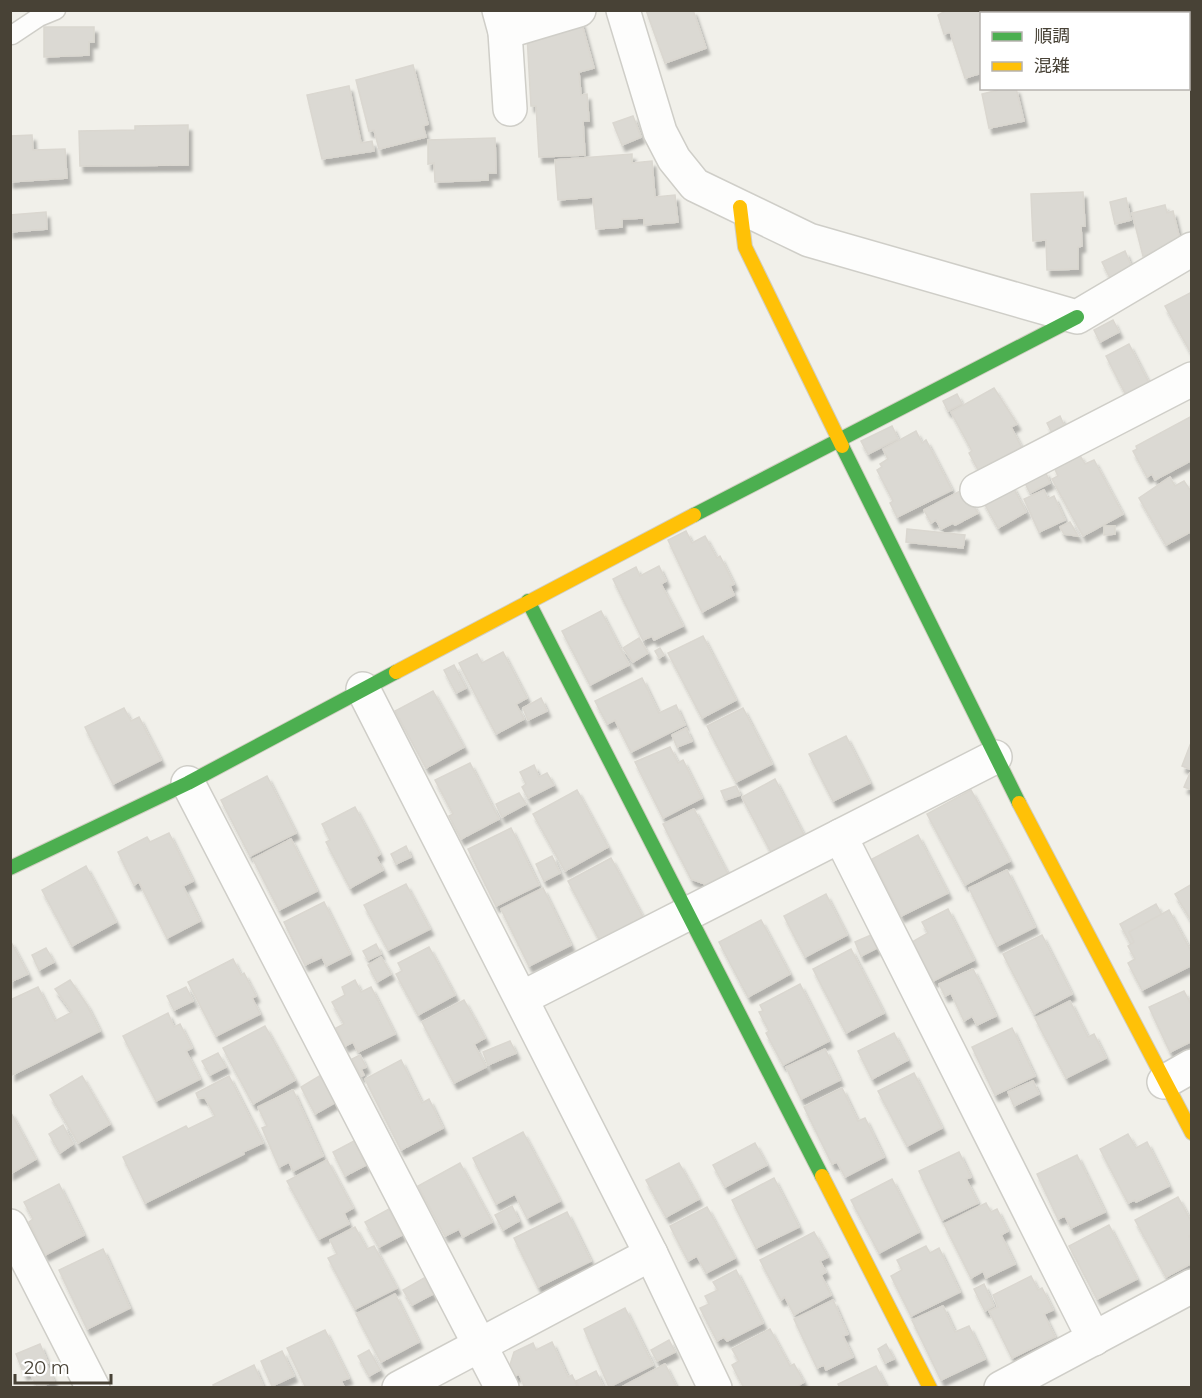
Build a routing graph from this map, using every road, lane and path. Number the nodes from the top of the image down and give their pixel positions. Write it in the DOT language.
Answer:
graph roads {
  1 [pos="56,10"];
  2 [pos="579,10"];
  3 [pos="623,10"];
  4 [pos="502,21"];
  5 [pos="12,34"];
  6 [pos="510,109"];
  7 [pos="740,207"];
  8 [pos="1191,249"];
  9 [pos="1077,317"];
  10 [pos="1191,379"];
  11 [pos="838,439"];
  12 [pos="977,490"];
  13 [pos="528,602"];
  14 [pos="363,689"];
  15 [pos="994,757"];
  16 [pos="188,783"];
  17 [pos="840,836"];
  18 [pos="10,868"];
  19 [pos="687,914"];
  20 [pos="522,998"];
  21 [pos="1178,1074"];
  22 [pos="1191,1133"];
  23 [pos="10,1226"];
  24 [pos="651,1254"];
  25 [pos="1191,1286"];
  26 [pos="1094,1340"];
  27 [pos="481,1346"];
  28 [pos="93,1388"];
  29 [pos="399,1388"];
  30 [pos="502,1388"];
  31 [pos="715,1388"];
  32 [pos="930,1388"];
  33 [pos="1001,1388"];
  1 -- 5 [label="lane"];
  2 -- 4 [label="street"];
  3 -- 7 [label="street"];
  4 -- 6 [label="street"];
  7 -- 9 [label="street"];
  7 -- 11 [label="street"];
  8 -- 9 [label="street"];
  9 -- 11 [label="street"];
  10 -- 12 [label="street"];
  11 -- 13 [label="street"];
  11 -- 15 [label="street"];
  13 -- 14 [label="street"];
  13 -- 19 [label="street"];
  14 -- 16 [label="street"];
  14 -- 20 [label="street"];
  15 -- 17 [label="street"];
  15 -- 21 [label="street"];
  16 -- 18 [label="street"];
  16 -- 27 [label="street"];
  17 -- 19 [label="street"];
  17 -- 26 [label="street"];
  19 -- 20 [label="street"];
  19 -- 32 [label="street"];
  20 -- 24 [label="street"];
  21 -- 22 [label="street"];
  23 -- 28 [label="street"];
  24 -- 27 [label="street"];
  24 -- 31 [label="street"];
  25 -- 26 [label="street"];
  26 -- 33 [label="street"];
  27 -- 29 [label="street"];
  27 -- 30 [label="street"];
}
